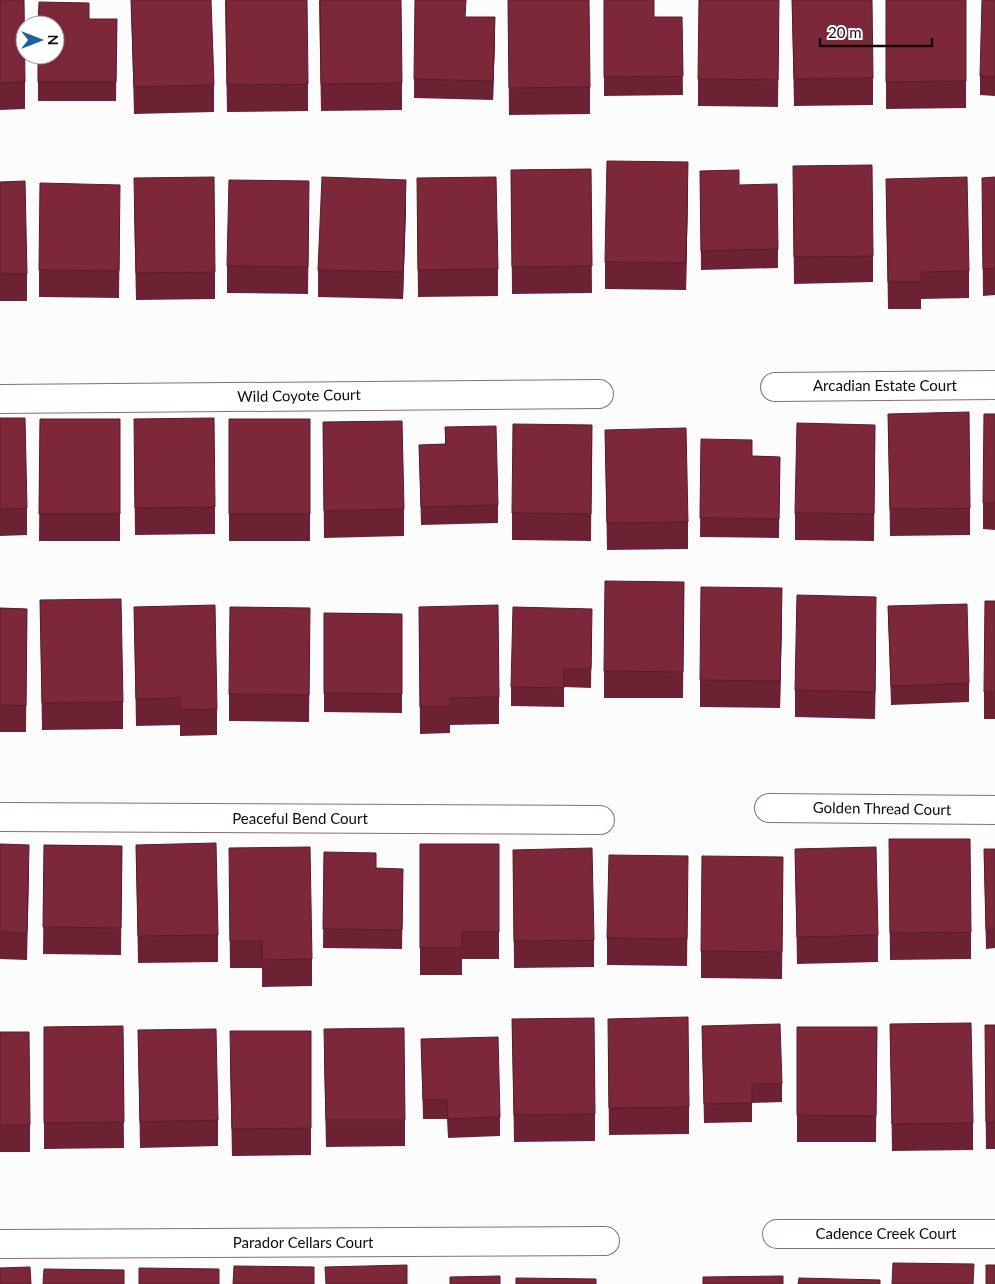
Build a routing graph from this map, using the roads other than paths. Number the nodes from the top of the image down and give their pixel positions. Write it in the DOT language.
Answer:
graph roads {
  1 [pos="995,385"];
  2 [pos="775,387"];
  3 [pos="599,394"];
  4 [pos="0,399"];
  5 [pos="769,808"];
  6 [pos="995,810"];
  7 [pos="0,818"];
  8 [pos="600,820"];
  9 [pos="777,1234"];
  10 [pos="995,1234"];
  11 [pos="605,1241"];
  12 [pos="0,1244"];
  1 -- 2 [label="street, Arcadian Estate Court"];
  3 -- 4 [label="street, Wild Coyote Court"];
  5 -- 6 [label="street, Golden Thread Court"];
  7 -- 8 [label="street, Peaceful Bend Court"];
  9 -- 10 [label="street, Cadence Creek Court"];
  11 -- 12 [label="street, Parador Cellars Court"];
}
